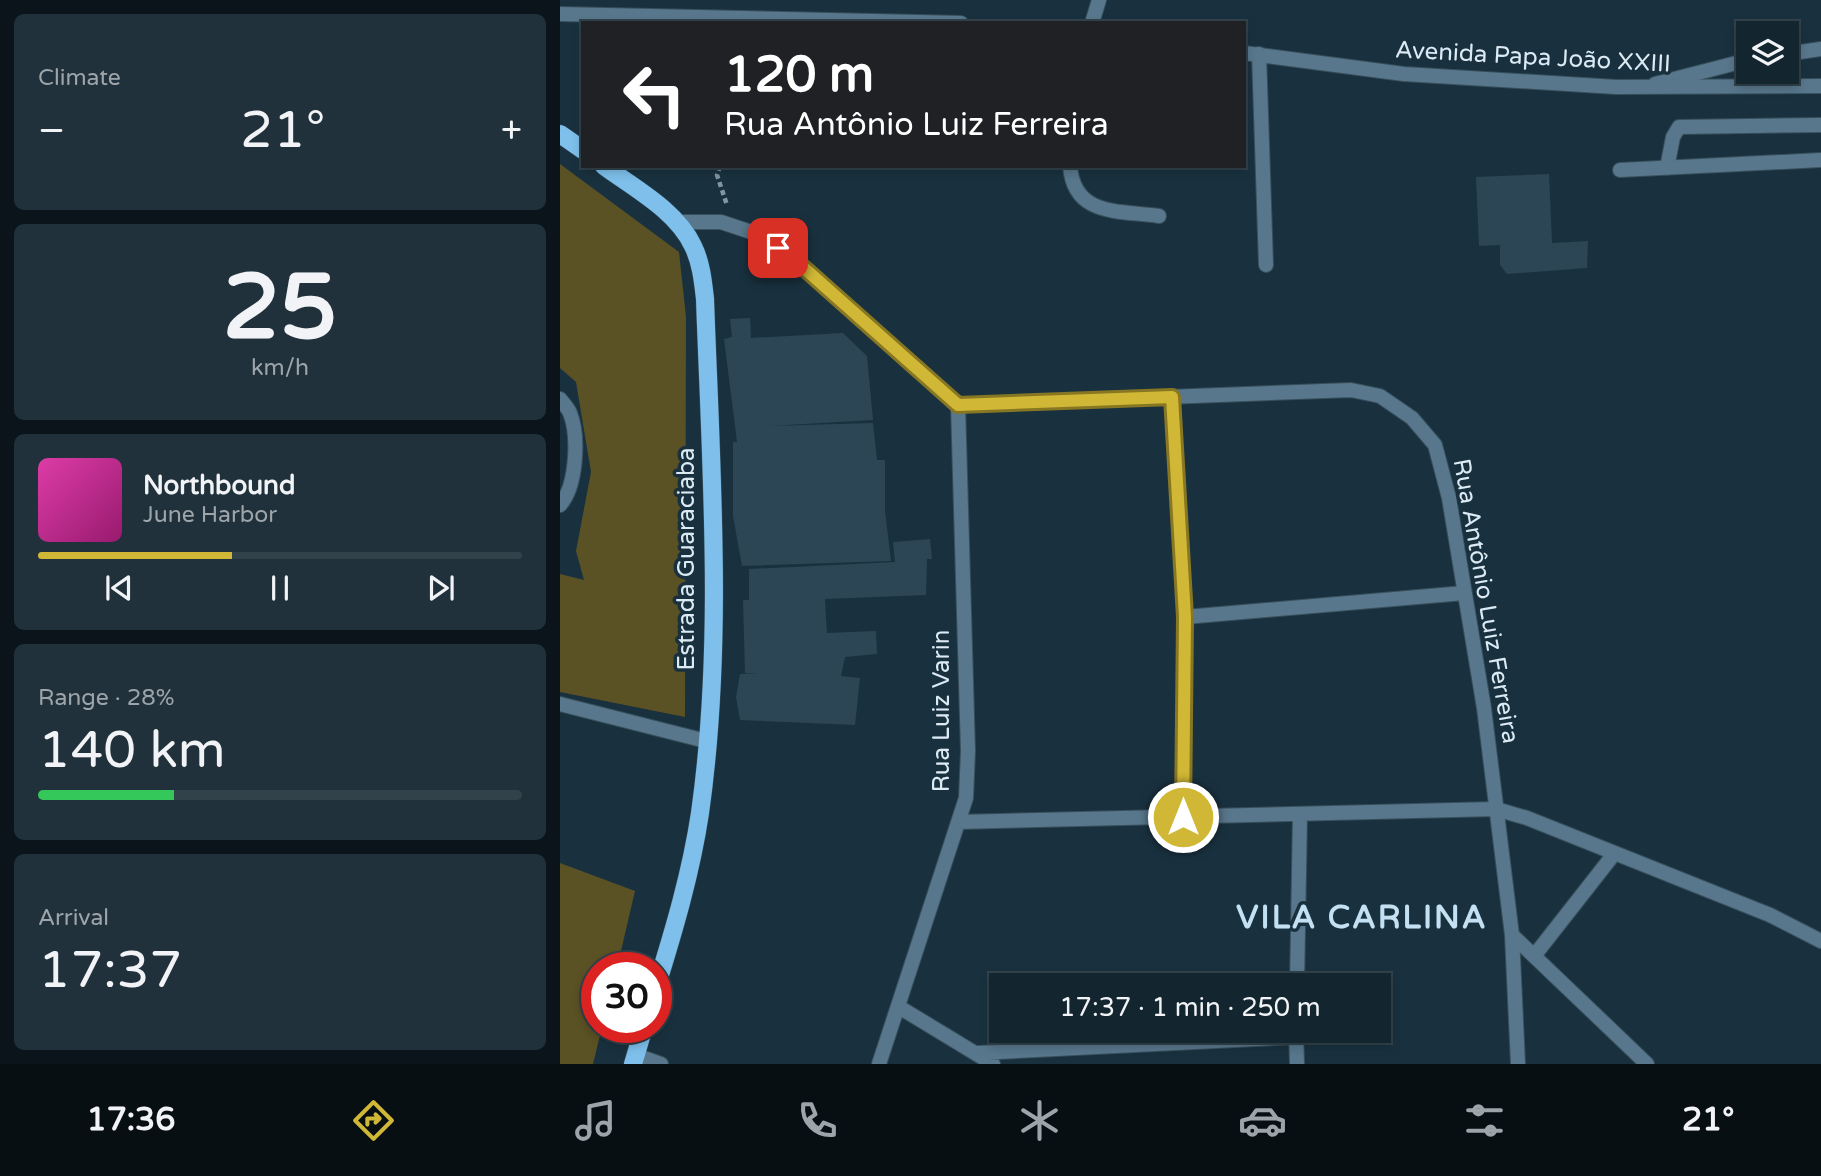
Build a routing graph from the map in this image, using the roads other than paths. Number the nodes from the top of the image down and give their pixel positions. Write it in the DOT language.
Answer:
graph roads {
  1 [pos="1100,0"];
  2 [pos="561,15"];
  3 [pos="861,21"];
  4 [pos="1093,21"];
  5 [pos="1821,49"];
  6 [pos="1799,52"];
  7 [pos="1252,53"];
  8 [pos="1736,63"];
  9 [pos="1821,86"];
  10 [pos="1640,88"];
  11 [pos="1821,125"];
  12 [pos="560,134"];
  13 [pos="581,149"];
  14 [pos="1821,160"];
  15 [pos="607,168"];
  16 [pos="1070,168"];
  17 [pos="1667,168"];
  18 [pos="1620,170"];
  19 [pos="1159,216"];
  20 [pos="675,222"];
  21 [pos="1266,265"];
  22 [pos="1172,397"];
  23 [pos="560,399"];
  24 [pos="958,405"];
  25 [pos="560,505"];
  26 [pos="1464,593"];
  27 [pos="1185,617"];
  28 [pos="560,705"];
  29 [pos="706,741"];
  30 [pos="1496,809"];
  31 [pos="1300,814"];
  32 [pos="1183,817"];
  33 [pos="958,822"];
  34 [pos="1614,854"];
  35 [pos="1512,935"];
  36 [pos="1821,941"];
  37 [pos="667,952"];
  38 [pos="1534,956"];
  39 [pos="1297,973"];
  40 [pos="899,1007"];
  41 [pos="639,1043"];
  42 [pos="1145,1043"];
  43 [pos="1296,1043"];
  44 [pos="978,1053"];
  45 [pos="634,1060"];
  46 [pos="661,1064"];
  47 [pos="879,1064"];
  48 [pos="993,1064"];
  49 [pos="1297,1064"];
  50 [pos="1518,1064"];
  51 [pos="1647,1064"];
  1 -- 4 [label="street"];
  2 -- 3 [label="street"];
  5 -- 6 [label="street"];
  7 -- 10 [label="street, Avenida Papa João XXIII"];
  7 -- 21 [label="street"];
  8 -- 10 [label="street"];
  9 -- 10 [label="street, Avenida Papa João XXIII"];
  11 -- 17 [label="street"];
  12 -- 13 [label="main road"];
  14 -- 17 [label="street"];
  15 -- 20 [label="main road, Estrada Guaraciaba"];
  16 -- 19 [label="street"];
  17 -- 18 [label="street"];
  20 -- 24 [label="street"];
  20 -- 29 [label="main road, Estrada Guaraciaba"];
  22 -- 24 [label="street, Rua Antônio Luiz Ferreira"];
  22 -- 26 [label="street, Rua Antônio Luiz Ferreira"];
  22 -- 27 [label="street"];
  23 -- 25 [label="street"];
  24 -- 33 [label="street, Rua Luiz Varin"];
  26 -- 27 [label="street"];
  26 -- 30 [label="street, Rua Antônio Luiz Ferreira"];
  27 -- 32 [label="street"];
  28 -- 29 [label="street"];
  29 -- 37 [label="main road, Estrada Guaraciaba"];
  30 -- 31 [label="street"];
  30 -- 34 [label="street"];
  30 -- 35 [label="street, Rua Antônio Luiz Ferreira"];
  31 -- 32 [label="street"];
  31 -- 39 [label="street"];
  32 -- 33 [label="street"];
  33 -- 40 [label="street, Rua Luiz Varin"];
  34 -- 36 [label="street"];
  34 -- 38 [label="street"];
  35 -- 38 [label="street"];
  35 -- 50 [label="street, Rua Antônio Luiz Ferreira"];
  38 -- 51 [label="street"];
  40 -- 44 [label="street"];
  40 -- 47 [label="street, Rua Luiz Varin"];
  41 -- 45 [label="main road"];
  42 -- 44 [label="street"];
  43 -- 49 [label="street"];
  44 -- 48 [label="street"];
  45 -- 46 [label="street"];
}
